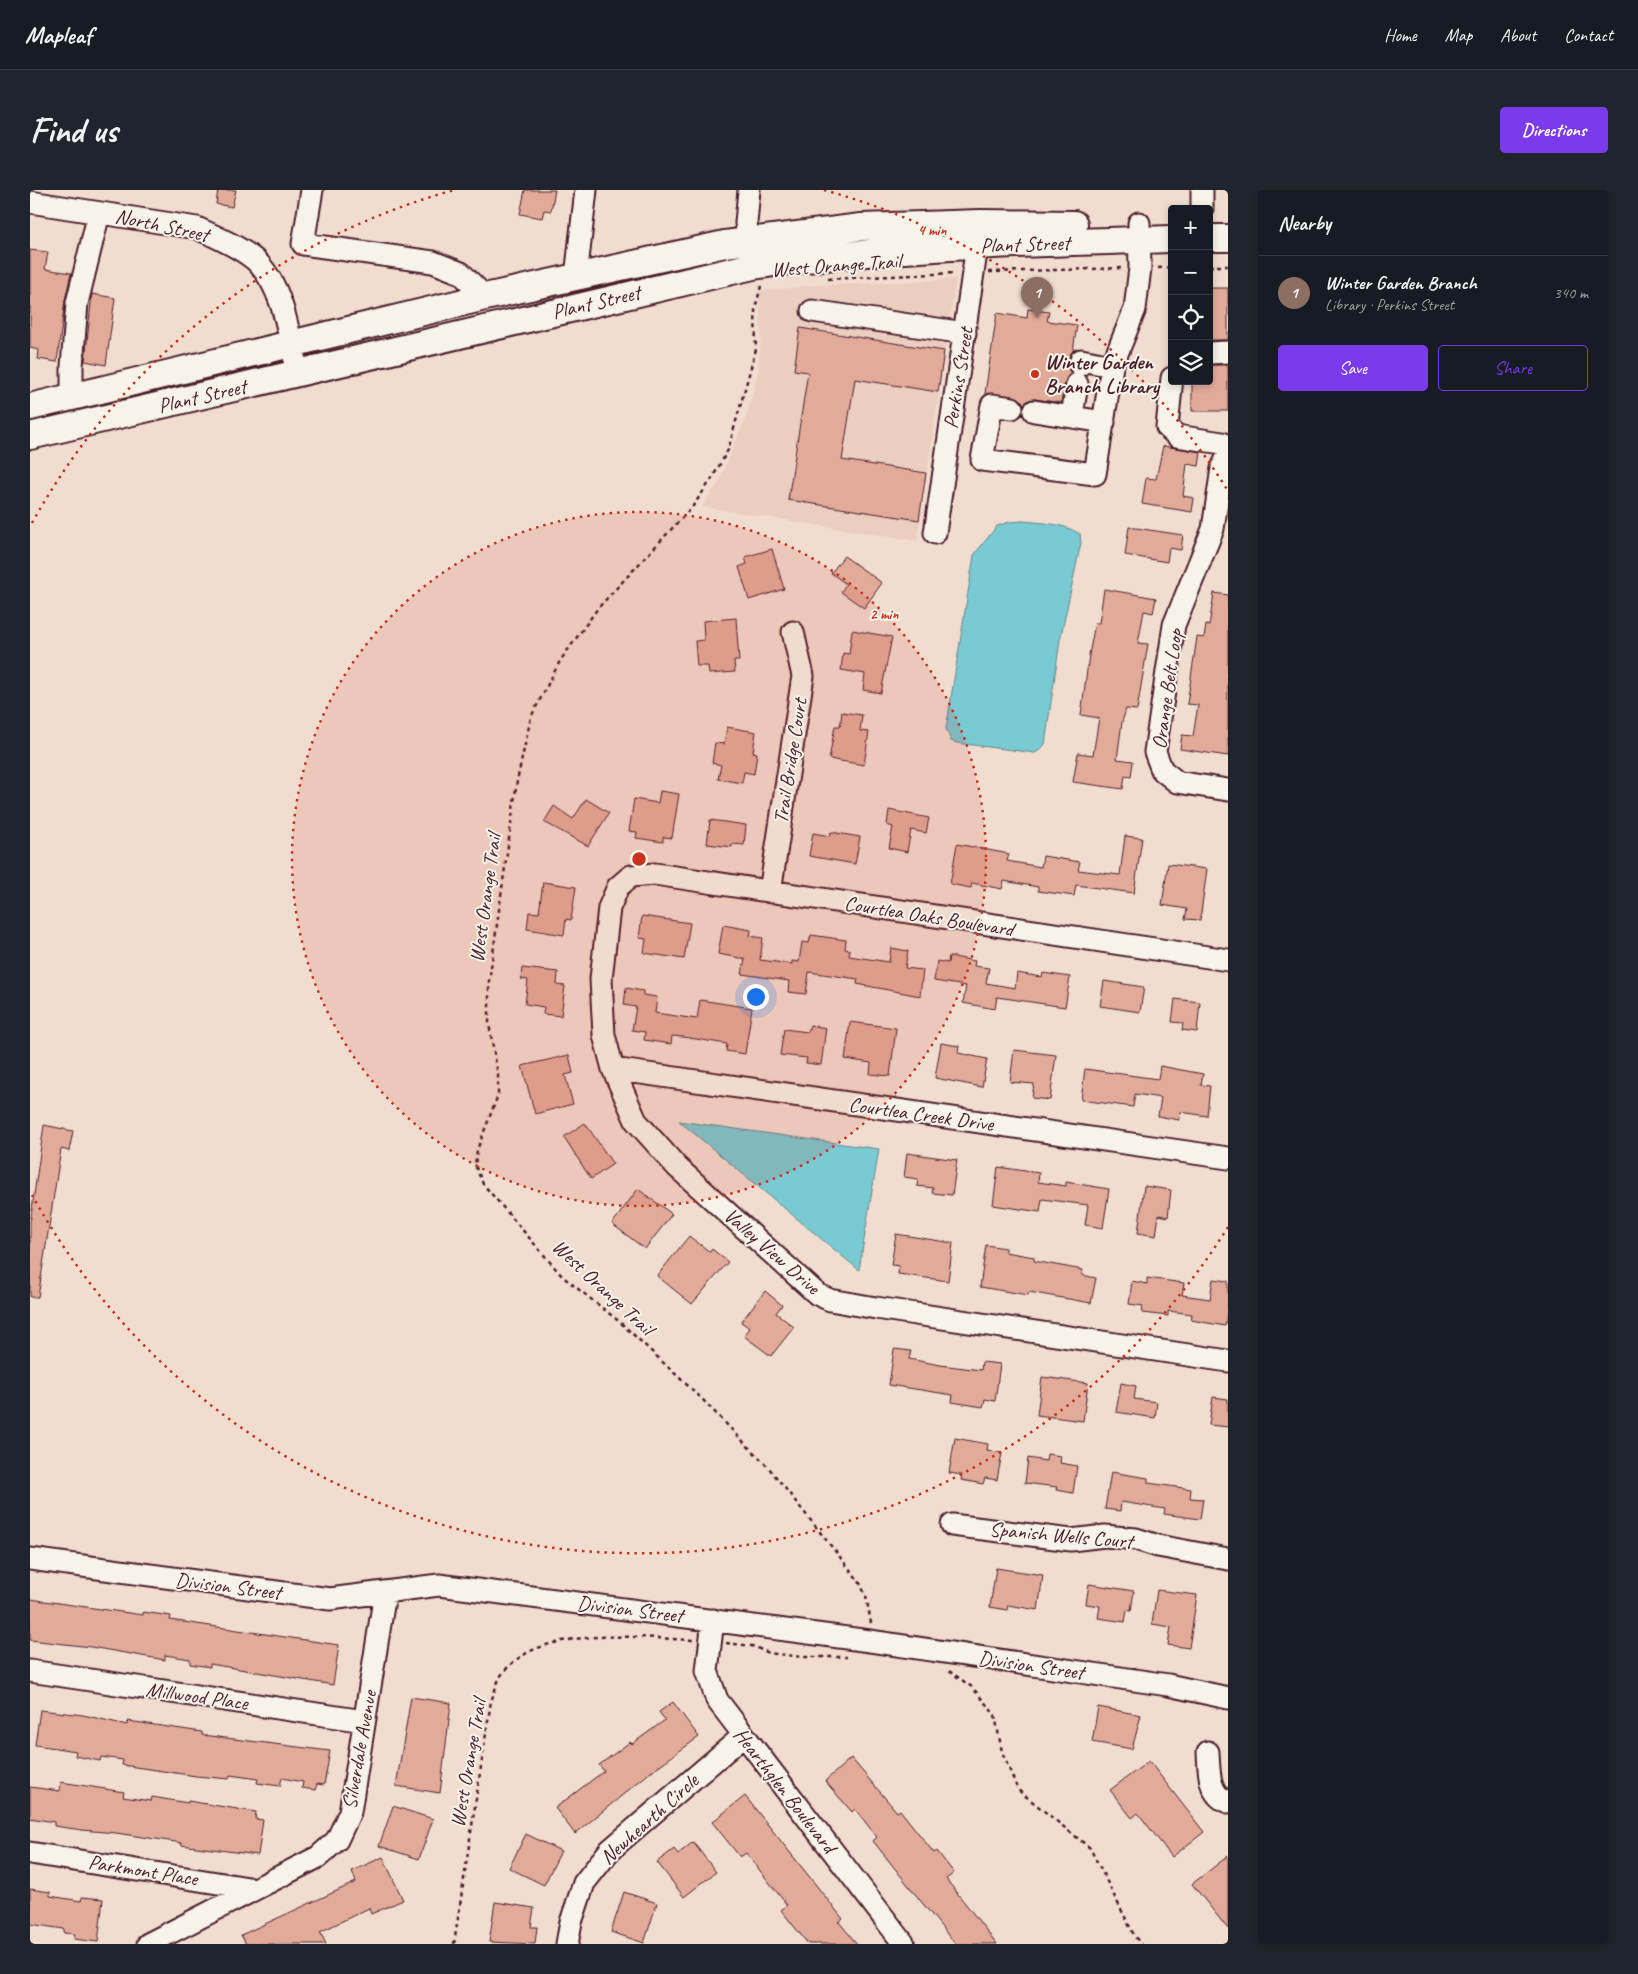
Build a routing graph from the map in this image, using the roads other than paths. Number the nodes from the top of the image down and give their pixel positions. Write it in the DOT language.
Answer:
graph roads {
  1 [pos="312,190"];
  2 [pos="586,190"];
  3 [pos="749,190"];
  4 [pos="1202,190"];
  5 [pos="30,202"];
  6 [pos="1202,205"];
  7 [pos="99,213"];
  8 [pos="1213,222"];
  9 [pos="1228,222"];
  10 [pos="1168,224"];
  11 [pos="1139,232"];
  12 [pos="978,234"];
  13 [pos="1168,238"];
  14 [pos="1213,238"];
  15 [pos="1228,238"];
  16 [pos="749,241"];
  17 [pos="757,276"];
  18 [pos="576,277"];
  19 [pos="485,297"];
  20 [pos="812,311"];
  21 [pos="964,333"];
  22 [pos="290,345"];
  23 [pos="1228,352"];
  24 [pos="1213,353"];
  25 [pos="1112,366"];
  26 [pos="298,373"];
  27 [pos="1171,385"];
  28 [pos="72,397"];
  29 [pos="32,401"];
  30 [pos="1012,408"];
  31 [pos="1034,411"];
  32 [pos="1072,416"];
  33 [pos="1104,422"];
  34 [pos="30,436"];
  35 [pos="1228,448"];
  36 [pos="1228,455"];
  37 [pos="935,533"];
  38 [pos="792,632"];
  39 [pos="1228,790"];
  40 [pos="631,876"];
  41 [pos="770,892"];
  42 [pos="1228,960"];
  43 [pos="613,1069"];
  44 [pos="1228,1158"];
  45 [pos="1228,1361"];
  46 [pos="952,1525"];
  47 [pos="30,1559"];
  48 [pos="1228,1560"];
  49 [pos="385,1593"];
  50 [pos="713,1620"];
  51 [pos="30,1671"];
  52 [pos="1228,1698"];
  53 [pos="364,1721"];
  54 [pos="743,1736"];
  55 [pos="1208,1752"];
  56 [pos="1228,1802"];
  57 [pos="30,1853"];
  58 [pos="256,1889"];
  59 [pos="148,1944"];
  60 [pos="567,1944"];
  61 [pos="904,1944"];
  1 -- 19 [label="street"];
  2 -- 18 [label="street"];
  3 -- 16 [label="street"];
  4 -- 6 [label="street"];
  5 -- 7 [label="street, North Street"];
  7 -- 22 [label="street, North Street"];
  7 -- 28 [label="street"];
  8 -- 9 [label="main road"];
  10 -- 11 [label="main road, Plant Street"];
  11 -- 12 [label="main road, Plant Street"];
  11 -- 13 [label="main road, Plant Street"];
  11 -- 25 [label="street"];
  12 -- 16 [label="main road, Plant Street"];
  12 -- 17 [label="main road, Plant Street"];
  12 -- 21 [label="street, Perkins Street"];
  14 -- 15 [label="main road"];
  16 -- 17 [label="street"];
  16 -- 18 [label="main road, Plant Street"];
  17 -- 26 [label="main road, Plant Street"];
  18 -- 19 [label="main road, Plant Street"];
  19 -- 22 [label="main road, Plant Street"];
  20 -- 21 [label="street"];
  21 -- 37 [label="street, Perkins Street"];
  22 -- 26 [label="street, North Street"];
  22 -- 28 [label="main road, Plant Street"];
  23 -- 24 [label="street"];
  25 -- 32 [label="street"];
  25 -- 33 [label="street"];
  26 -- 34 [label="main road, Plant Street"];
  27 -- 35 [label="street"];
  28 -- 29 [label="main road, Plant Street"];
  30 -- 33 [label="street"];
  31 -- 32 [label="street"];
  32 -- 33 [label="street"];
  36 -- 39 [label="street, Orange Belt Loop"];
  38 -- 41 [label="street, Trail Bridge Court"];
  40 -- 41 [label="street, Courtlea Oaks Boulevard"];
  40 -- 43 [label="street, Valley View Drive"];
  41 -- 42 [label="street, Courtlea Oaks Boulevard"];
  43 -- 44 [label="street, Courtlea Creek Drive"];
  43 -- 45 [label="street, Valley View Drive"];
  46 -- 48 [label="street, Spanish Wells Court"];
  47 -- 49 [label="street, Division Street"];
  49 -- 50 [label="street, Division Street"];
  49 -- 53 [label="street, Silverdale Avenue"];
  50 -- 52 [label="street, Division Street"];
  50 -- 54 [label="street, Hearthglen Boulevard"];
  51 -- 53 [label="street, Millwood Place"];
  53 -- 58 [label="street, Silverdale Avenue"];
  54 -- 60 [label="street, Newhearth Circle"];
  54 -- 61 [label="street, Hearthglen Boulevard"];
  55 -- 56 [label="street"];
  57 -- 58 [label="street, Parkmont Place"];
  58 -- 59 [label="street, Silverdale Avenue"];
}
